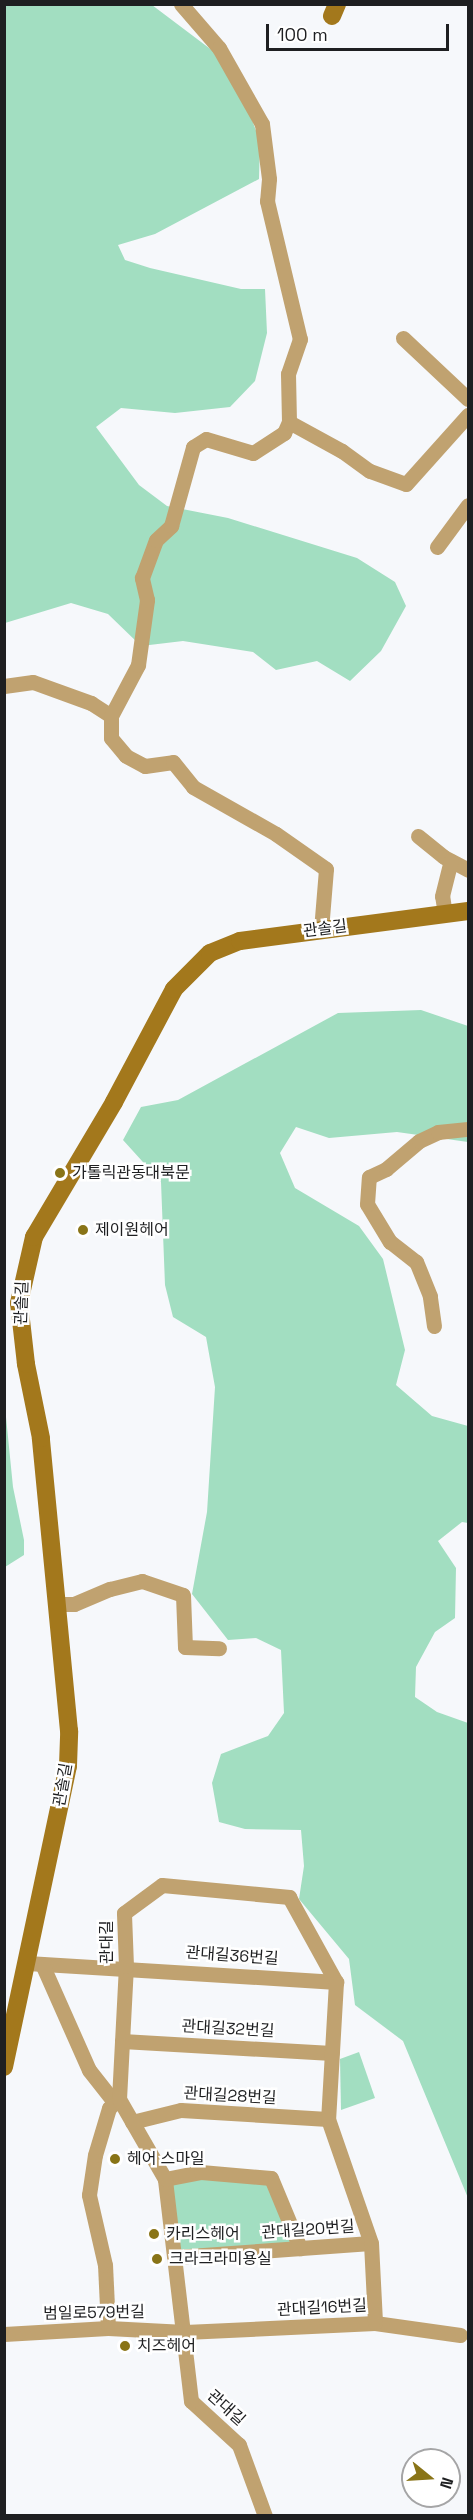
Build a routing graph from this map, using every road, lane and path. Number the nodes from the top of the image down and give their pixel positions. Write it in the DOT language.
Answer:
graph roads {
  1 [pos="181,4"];
  2 [pos="403,338"];
  3 [pos="468,399"];
  4 [pos="468,415"];
  5 [pos="289,422"];
  6 [pos="468,505"];
  7 [pos="437,547"];
  8 [pos="4,686"];
  9 [pos="111,716"];
  10 [pos="418,836"];
  11 [pos="451,861"];
  12 [pos="468,870"];
  13 [pos="468,912"];
  14 [pos="445,914"];
  15 [pos="321,930"];
  16 [pos="468,1129"];
  17 [pos="435,1326"];
  18 [pos="56,1604"];
  19 [pos="219,1648"];
  20 [pos="34,1963"];
  21 [pos="126,1966"];
  22 [pos="336,1982"];
  23 [pos="122,2041"];
  24 [pos="332,2053"];
  25 [pos="4,2067"];
  26 [pos="117,2101"];
  27 [pos="328,2119"];
  28 [pos="132,2122"];
  29 [pos="165,2179"];
  30 [pos="371,2243"];
  31 [pos="300,2248"];
  32 [pos="176,2257"];
  33 [pos="375,2323"];
  34 [pos="108,2328"];
  35 [pos="185,2332"];
  36 [pos="4,2334"];
  37 [pos="460,2335"];
  38 [pos="264,2516"];
  1 -- 5 [label="street"];
  2 -- 3 [label="street"];
  4 -- 5 [label="street"];
  5 -- 9 [label="street"];
  6 -- 7 [label="street"];
  8 -- 9 [label="street"];
  9 -- 15 [label="street"];
  10 -- 11 [label="street"];
  11 -- 12 [label="street"];
  11 -- 14 [label="street"];
  13 -- 14 [label="street, 관솔길"];
  14 -- 15 [label="street, 관솔길"];
  15 -- 18 [label="street, 관솔길"];
  16 -- 17 [label="street"];
  18 -- 19 [label="street"];
  18 -- 20 [label="street, 관솔길"];
  20 -- 21 [label="street"];
  20 -- 25 [label="street, 관솔길"];
  20 -- 26 [label="street"];
  21 -- 22 [label="street, 관대길36번길"];
  21 -- 22 [label="street, 관대길"];
  21 -- 23 [label="street, 관대길"];
  22 -- 24 [label="street"];
  23 -- 24 [label="street, 관대길32번길"];
  23 -- 26 [label="street, 관대길"];
  24 -- 27 [label="street"];
  26 -- 28 [label="street, 관대길"];
  26 -- 34 [label="street"];
  27 -- 28 [label="street, 관대길28번길"];
  27 -- 30 [label="street"];
  28 -- 29 [label="street, 관대길"];
  29 -- 31 [label="street"];
  29 -- 32 [label="street, 관대길"];
  30 -- 31 [label="street, 관대길20번길"];
  30 -- 33 [label="street"];
  31 -- 32 [label="street, 관대길20번길"];
  32 -- 35 [label="street, 관대길"];
  33 -- 35 [label="street, 관대길16번길"];
  33 -- 37 [label="street, 관대길16번길"];
  34 -- 35 [label="street, 범일로579번길"];
  34 -- 36 [label="street, 범일로579번길"];
  35 -- 38 [label="street, 관대길"];
}
